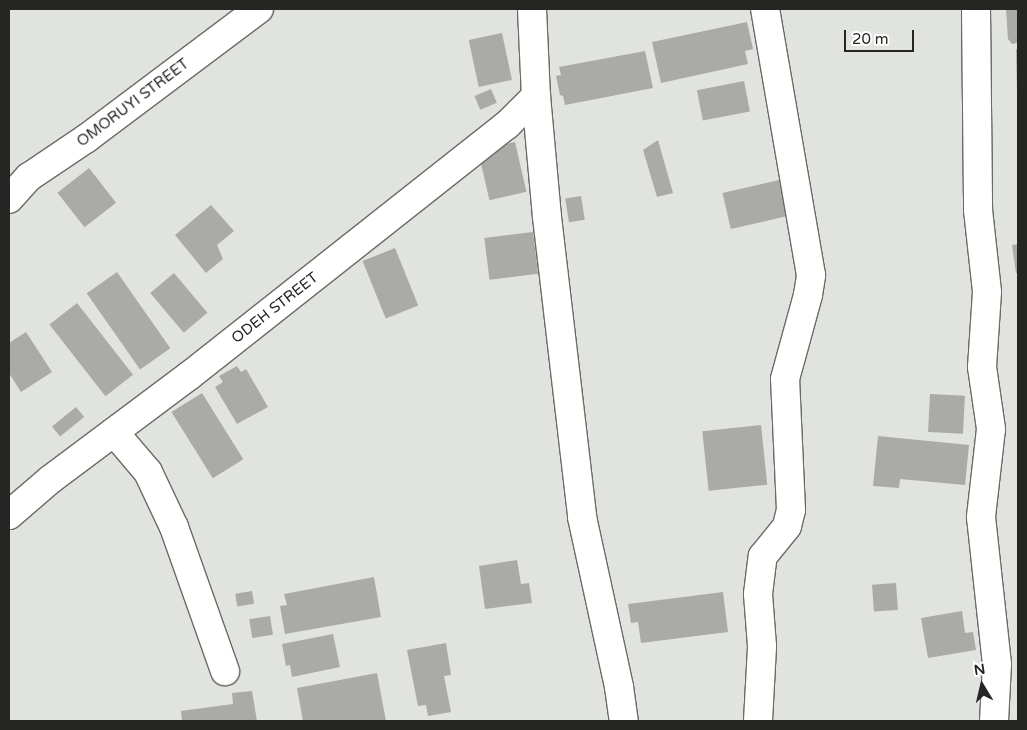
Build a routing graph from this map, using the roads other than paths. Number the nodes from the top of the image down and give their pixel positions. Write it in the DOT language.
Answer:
graph roads {
  1 [pos="259,9"];
  2 [pos="532,9"];
  3 [pos="765,9"];
  4 [pos="976,9"];
  5 [pos="536,96"];
  6 [pos="9,199"];
  7 [pos="114,432"];
  8 [pos="9,515"];
  9 [pos="224,672"];
  10 [pos="624,721"];
  11 [pos="758,721"];
  12 [pos="994,721"];
  1 -- 6 [label="street, OMORUYI STREET"];
  2 -- 5 [label="street"];
  3 -- 11 [label="street"];
  4 -- 12 [label="street"];
  5 -- 7 [label="street, ODEH STREET"];
  5 -- 10 [label="street"];
  7 -- 8 [label="street, ODEH STREET"];
  7 -- 9 [label="street"];
}
